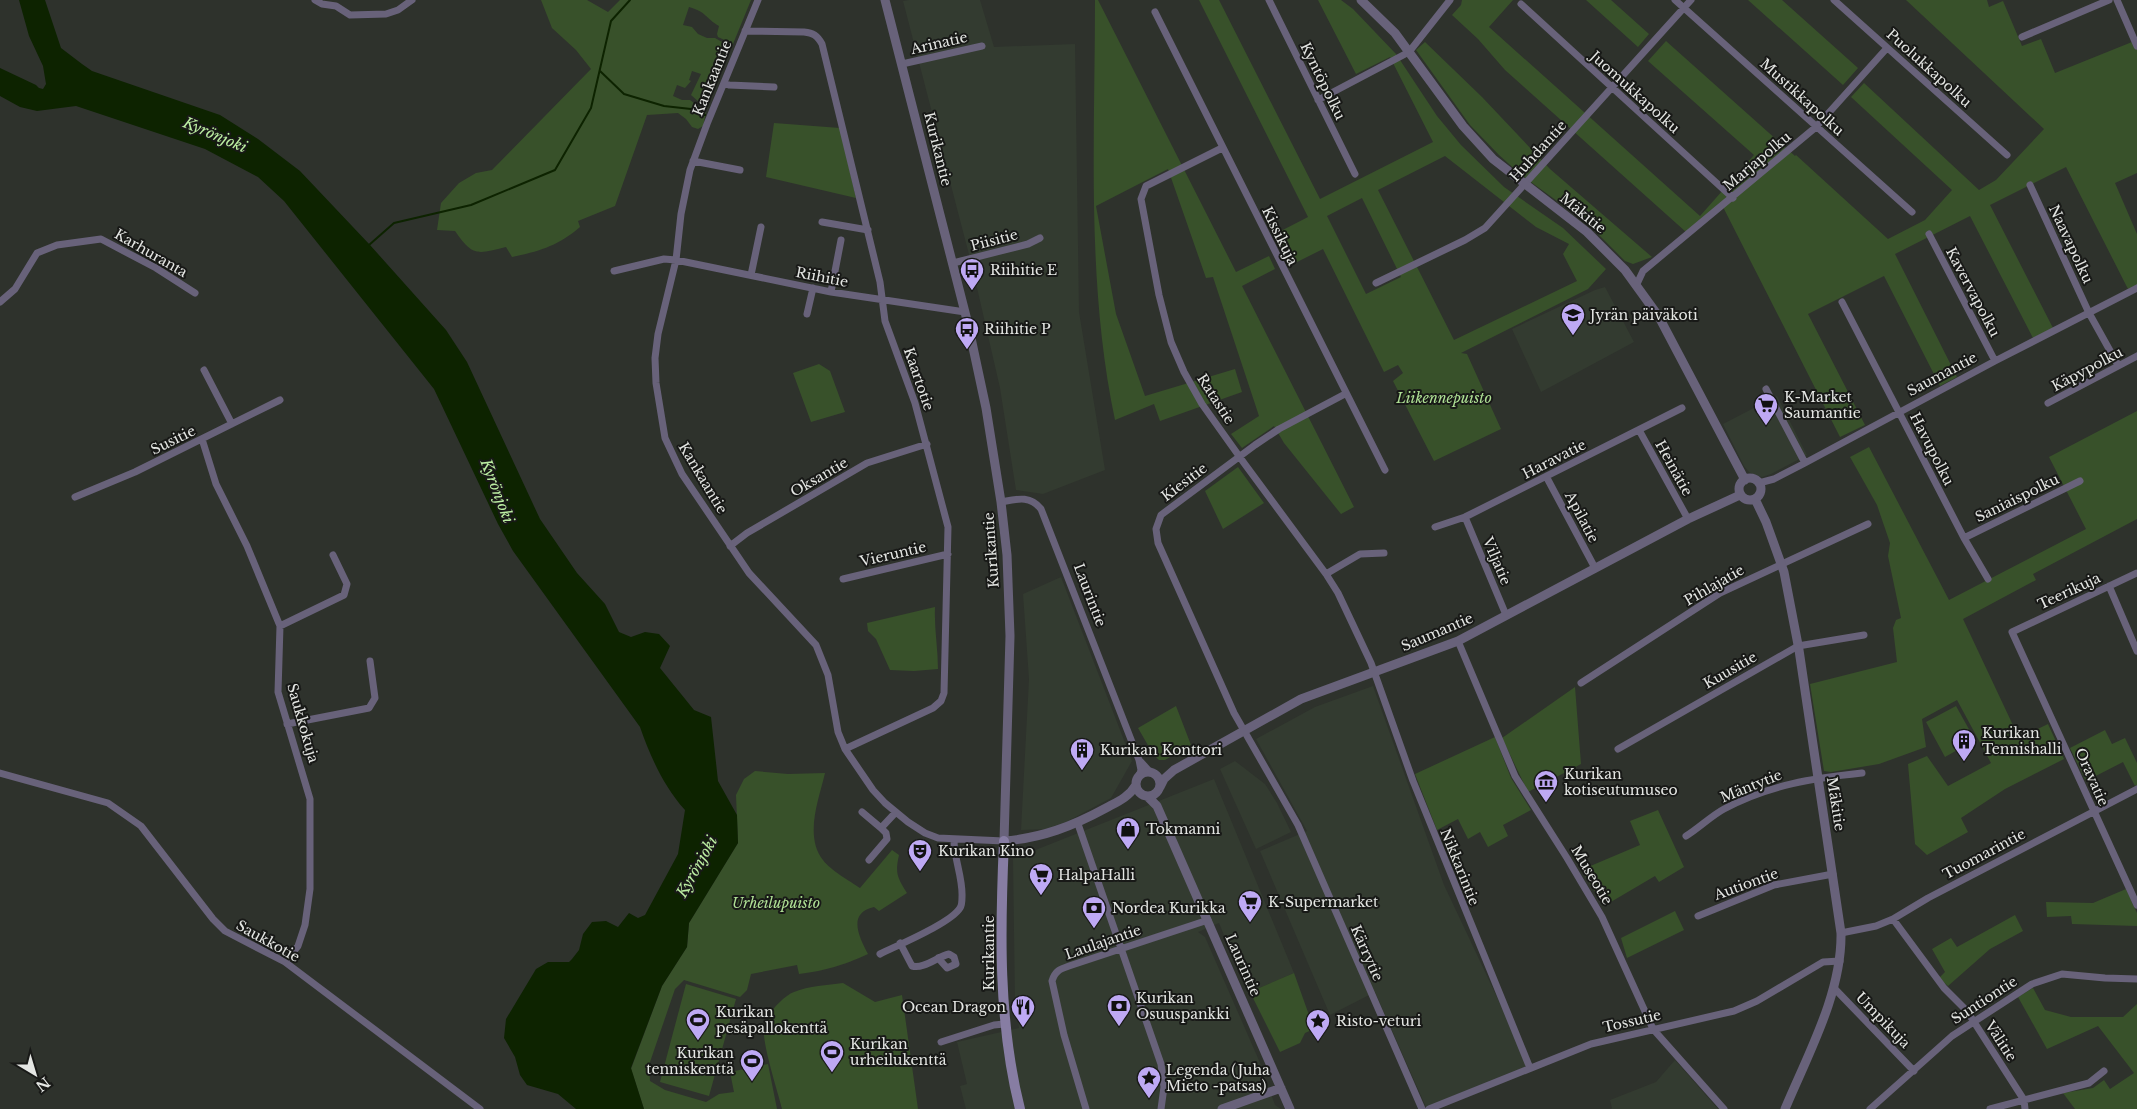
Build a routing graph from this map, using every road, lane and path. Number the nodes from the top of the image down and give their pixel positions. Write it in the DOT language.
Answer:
graph roads {
  1 [pos="315,0"];
  2 [pos="412,0"];
  3 [pos="758,0"];
  4 [pos="886,0"];
  5 [pos="1269,0"];
  6 [pos="1361,0"];
  7 [pos="1450,0"];
  8 [pos="1675,0"];
  9 [pos="1691,0"];
  10 [pos="1834,0"];
  11 [pos="2109,0"];
  12 [pos="2117,0"];
  13 [pos="1521,4"];
  14 [pos="1684,8"];
  15 [pos="1155,12"];
  16 [pos="745,31"];
  17 [pos="2022,38"];
  18 [pos="982,46"];
  19 [pos="2137,46"];
  20 [pos="1887,48"];
  21 [pos="1409,52"];
  22 [pos="902,64"];
  23 [pos="724,83"];
  24 [pos="774,87"];
  25 [pos="1612,88"];
  26 [pos="1318,100"];
  27 [pos="1816,127"];
  28 [pos="1222,148"];
  29 [pos="2007,155"];
  30 [pos="694,160"];
  31 [pos="740,170"];
  32 [pos="1356,174"];
  33 [pos="2030,185"];
  34 [pos="1524,186"];
  35 [pos="1733,198"];
  36 [pos="1912,212"];
  37 [pos="822,222"];
  38 [pos="761,227"];
  39 [pos="868,230"];
  40 [pos="1929,234"];
  41 [pos="1040,238"];
  42 [pos="841,240"];
  43 [pos="676,260"];
  44 [pos="953,263"];
  45 [pos="614,271"];
  46 [pos="751,275"];
  47 [pos="1376,283"];
  48 [pos="1636,286"];
  49 [pos="813,288"];
  50 [pos="2137,288"];
  51 [pos="831,292"];
  52 [pos="195,293"];
  53 [pos="883,301"];
  54 [pos="0,302"];
  55 [pos="1842,302"];
  56 [pos="965,312"];
  57 [pos="2089,313"];
  58 [pos="807,314"];
  59 [pos="2137,356"];
  60 [pos="1995,361"];
  61 [pos="2118,365"];
  62 [pos="204,370"];
  63 [pos="1766,389"];
  64 [pos="1345,394"];
  65 [pos="280,400"];
  66 [pos="2048,403"];
  67 [pos="1682,408"];
  68 [pos="1899,411"];
  69 [pos="232,424"];
  70 [pos="1639,430"];
  71 [pos="202,440"];
  72 [pos="927,444"];
  73 [pos="1239,456"];
  74 [pos="1805,463"];
  75 [pos="1385,470"];
  76 [pos="1547,478"];
  77 [pos="1745,480"];
  78 [pos="2080,481"];
  79 [pos="1759,483"];
  80 [pos="1740,495"];
  81 [pos="75,498"];
  82 [pos="1755,499"];
  83 [pos="1001,502"];
  84 [pos="1465,517"];
  85 [pos="1688,519"];
  86 [pos="1868,524"];
  87 [pos="1435,528"];
  88 [pos="1964,538"];
  89 [pos="730,546"];
  90 [pos="1384,553"];
  91 [pos="948,554"];
  92 [pos="333,555"];
  93 [pos="1781,563"];
  94 [pos="1595,568"];
  95 [pos="2137,573"];
  96 [pos="1326,574"];
  97 [pos="844,579"];
  98 [pos="1988,579"];
  99 [pos="2109,586"];
  100 [pos="1506,615"];
  101 [pos="280,626"];
  102 [pos="2012,632"];
  103 [pos="1864,635"];
  104 [pos="1458,641"];
  105 [pos="1798,646"];
  106 [pos="2137,651"];
  107 [pos="370,661"];
  108 [pos="1374,672"];
  109 [pos="1581,683"];
  110 [pos="287,724"];
  111 [pos="1242,730"];
  112 [pos="846,749"];
  113 [pos="1618,749"];
  114 [pos="1139,760"];
  115 [pos="1153,772"];
  116 [pos="0,773"];
  117 [pos="1862,773"];
  118 [pos="1169,774"];
  119 [pos="1139,776"];
  120 [pos="1818,778"];
  121 [pos="1136,786"];
  122 [pos="1159,789"];
  123 [pos="2137,789"];
  124 [pos="1127,796"];
  125 [pos="1145,796"];
  126 [pos="1157,806"];
  127 [pos="2094,811"];
  128 [pos="862,812"];
  129 [pos="896,812"];
  130 [pos="1078,824"];
  131 [pos="881,828"];
  132 [pos="1686,836"];
  133 [pos="954,840"];
  134 [pos="1004,841"];
  135 [pos="870,860"];
  136 [pos="1833,874"];
  137 [pos="2137,905"];
  138 [pos="1698,916"];
  139 [pos="1893,919"];
  140 [pos="1208,920"];
  141 [pos="1841,933"];
  142 [pos="900,944"];
  143 [pos="1120,949"];
  144 [pos="880,954"];
  145 [pos="938,958"];
  146 [pos="1840,961"];
  147 [pos="285,962"];
  148 [pos="2137,979"];
  149 [pos="1834,988"];
  150 [pos="1973,1021"];
  151 [pos="1004,1024"];
  152 [pos="1653,1029"];
  153 [pos="941,1042"];
  154 [pos="1530,1068"];
  155 [pos="1914,1071"];
  156 [pos="2104,1071"];
  157 [pos="1281,1088"];
  158 [pos="2024,1100"];
  159 [pos="480,1109"];
  160 [pos="1020,1109"];
  161 [pos="1086,1109"];
  162 [pos="1161,1109"];
  163 [pos="1222,1109"];
  164 [pos="1290,1109"];
  165 [pos="1422,1109"];
  166 [pos="1429,1109"];
  167 [pos="1724,1109"];
  168 [pos="1785,1109"];
  169 [pos="1870,1109"];
  170 [pos="1990,1109"];
  171 [pos="2025,1109"];
  1 -- 2 [label="street"];
  3 -- 16 [label="street, Kankaantie"];
  4 -- 22 [label="street, Kurikantie"];
  5 -- 26 [label="street, Kyntöpolku"];
  6 -- 21 [label="street, Mäkitie"];
  7 -- 21 [label="street"];
  8 -- 14 [label="street, Mustikkapolku"];
  9 -- 14 [label="street, Huhdantie"];
  10 -- 20 [label="street, Puolukkapolku"];
  11 -- 17 [label="street"];
  12 -- 19 [label="street"];
  13 -- 25 [label="street, Juomukkapolku"];
  14 -- 25 [label="street, Huhdantie"];
  14 -- 27 [label="street, Mustikkapolku"];
  15 -- 28 [label="street, Kissikuja"];
  16 -- 23 [label="street, Kankaantie"];
  16 -- 39 [label="street, Kaartotie"];
  18 -- 22 [label="street, Arinatie"];
  20 -- 27 [label="street, Marjapolku"];
  20 -- 29 [label="street, Puolukkapolku"];
  21 -- 26 [label="street"];
  21 -- 34 [label="street, Mäkitie"];
  22 -- 44 [label="street, Kurikantie"];
  23 -- 24 [label="street"];
  23 -- 30 [label="street, Kankaantie"];
  25 -- 34 [label="street, Huhdantie"];
  25 -- 35 [label="street, Juomukkapolku"];
  26 -- 32 [label="street, Kyntöpolku"];
  27 -- 35 [label="street, Marjapolku"];
  27 -- 36 [label="street, Mustikkapolku"];
  28 -- 64 [label="street, Kissikuja"];
  28 -- 73 [label="street, Ratastie"];
  30 -- 31 [label="street"];
  30 -- 43 [label="street, Kankaantie"];
  33 -- 57 [label="street, Naavapolku"];
  34 -- 47 [label="street, Huhdantie"];
  34 -- 48 [label="street, Mäkitie"];
  35 -- 48 [label="street, Marjapolku"];
  37 -- 39 [label="street"];
  38 -- 46 [label="street"];
  39 -- 53 [label="street, Kaartotie"];
  40 -- 60 [label="street, Kavervapolku"];
  41 -- 44 [label="street, Piisitie"];
  42 -- 51 [label="street"];
  43 -- 45 [label="street, Riihitie"];
  43 -- 46 [label="street, Riihitie"];
  43 -- 89 [label="street, Kankaantie"];
  44 -- 56 [label="street, Kurikantie"];
  46 -- 49 [label="street, Riihitie"];
  48 -- 77 [label="street, Mäkitie"];
  49 -- 51 [label="street, Riihitie"];
  49 -- 58 [label="street"];
  50 -- 57 [label="street, Saumantie"];
  51 -- 53 [label="street, Riihitie"];
  52 -- 54 [label="street, Karhuranta"];
  53 -- 56 [label="street, Riihitie"];
  53 -- 72 [label="street, Kaartotie"];
  55 -- 68 [label="street, Havupolku"];
  56 -- 83 [label="street, Kurikantie"];
  57 -- 60 [label="street, Saumantie"];
  57 -- 61 [label="street, Naavapolku"];
  59 -- 61 [label="street, Käpypolku"];
  60 -- 68 [label="street, Saumantie"];
  61 -- 66 [label="street, Käpypolku"];
  62 -- 69 [label="street"];
  63 -- 74 [label="street"];
  64 -- 73 [label="street, Kiesitie"];
  64 -- 75 [label="street, Kissikuja"];
  65 -- 69 [label="street, Susitie"];
  67 -- 70 [label="street, Haravatie"];
  68 -- 74 [label="street, Saumantie"];
  68 -- 88 [label="street, Havupolku"];
  69 -- 71 [label="street, Susitie"];
  70 -- 76 [label="street, Haravatie"];
  70 -- 85 [label="street, Heinätie"];
  71 -- 81 [label="street, Susitie"];
  71 -- 101 [label="street, Saukkokuja"];
  72 -- 89 [label="street, Oksantie"];
  72 -- 91 [label="street, Kaartotie"];
  73 -- 96 [label="street, Ratastie"];
  73 -- 111 [label="street, Kiesitie"];
  74 -- 79 [label="street, Saumantie"];
  76 -- 84 [label="street, Haravatie"];
  76 -- 94 [label="street, Apilatie"];
  77 -- 79 [label="street"];
  77 -- 80 [label="street"];
  78 -- 88 [label="street, Saniaispolku"];
  79 -- 82 [label="street"];
  80 -- 82 [label="street"];
  80 -- 85 [label="street, Saumantie"];
  82 -- 93 [label="street, Mäkitie"];
  83 -- 114 [label="street, Laurintie"];
  83 -- 134 [label="street, Kurikantie"];
  84 -- 87 [label="street, Haravatie"];
  84 -- 100 [label="street, Viljatie"];
  85 -- 94 [label="street, Saumantie"];
  86 -- 93 [label="street, Pihlajatie"];
  88 -- 98 [label="street, Havupolku"];
  89 -- 112 [label="street, Kankaantie"];
  90 -- 96 [label="street"];
  91 -- 97 [label="street, Vieruntie"];
  91 -- 112 [label="street, Kaartotie"];
  92 -- 101 [label="street"];
  93 -- 105 [label="street, Mäkitie"];
  93 -- 109 [label="street, Pihlajatie"];
  94 -- 100 [label="street, Saumantie"];
  95 -- 99 [label="street, Teerikuja"];
  96 -- 108 [label="street, Ratastie"];
  99 -- 102 [label="street, Teerikuja"];
  99 -- 106 [label="street"];
  100 -- 104 [label="street, Saumantie"];
  101 -- 110 [label="street, Saukkokuja"];
  102 -- 127 [label="street, Oravatie"];
  103 -- 105 [label="street, Kuusitie"];
  104 -- 108 [label="street, Saumantie"];
  104 -- 152 [label="street, Museotie"];
  105 -- 113 [label="street, Kuusitie"];
  105 -- 120 [label="street, Mäkitie"];
  107 -- 110 [label="street"];
  108 -- 111 [label="street, Saumantie"];
  108 -- 154 [label="street, Nikkarintie"];
  110 -- 147 [label="street, Saukkokuja"];
  111 -- 118 [label="street, Saumantie"];
  111 -- 165 [label="street, Kärrytie"];
  112 -- 129 [label="street, Kankaantie"];
  114 -- 115 [label="street, Laurintie"];
  114 -- 119 [label="street, Laurintie"];
  115 -- 118 [label="street"];
  115 -- 119 [label="street"];
  115 -- 122 [label="street"];
  116 -- 147 [label="street, Saukkotie"];
  117 -- 120 [label="street, Mäntytie"];
  118 -- 122 [label="street, Saumantie"];
  119 -- 121 [label="street"];
  120 -- 132 [label="street, Mäntytie"];
  120 -- 136 [label="street, Mäkitie"];
  121 -- 124 [label="street"];
  121 -- 125 [label="street"];
  122 -- 125 [label="street"];
  122 -- 126 [label="street, Laurintie"];
  123 -- 127 [label="street, Tuomarintie"];
  124 -- 125 [label="street"];
  124 -- 130 [label="street"];
  125 -- 126 [label="street, Laurintie"];
  126 -- 140 [label="street, Laurintie"];
  127 -- 137 [label="street, Oravatie"];
  127 -- 139 [label="street, Tuomarintie"];
  128 -- 131 [label="street"];
  129 -- 131 [label="street"];
  129 -- 133 [label="street, Kankaantie"];
  130 -- 134 [label="street"];
  130 -- 143 [label="street"];
  131 -- 135 [label="street"];
  133 -- 134 [label="street, Kankaantie"];
  133 -- 142 [label="street"];
  134 -- 151 [label="main road, Kurikantie"];
  136 -- 138 [label="street, Autiontie"];
  136 -- 141 [label="street, Mäkitie"];
  139 -- 141 [label="street, Tuomarintie"];
  139 -- 150 [label="street, Välitie"];
  140 -- 143 [label="street, Laulajantie"];
  140 -- 157 [label="street, Laurintie"];
  141 -- 146 [label="street, Mäkitie"];
  142 -- 144 [label="street"];
  142 -- 145 [label="street"];
  143 -- 161 [label="street, Laulajantie"];
  143 -- 162 [label="street"];
  146 -- 149 [label="street, Mäkitie"];
  146 -- 152 [label="street, Tossutie"];
  147 -- 159 [label="street, Saukkotie"];
  148 -- 150 [label="street, Suntiontie"];
  149 -- 155 [label="street, Umpikuja"];
  149 -- 168 [label="street, Mäkitie"];
  150 -- 155 [label="street, Suntiontie"];
  150 -- 158 [label="street, Välitie"];
  151 -- 153 [label="street"];
  151 -- 160 [label="main road, Kurikantie"];
  152 -- 154 [label="street, Tossutie"];
  152 -- 167 [label="street, Museotie"];
  154 -- 166 [label="street, Tossutie"];
  155 -- 169 [label="street, Suntiontie"];
  156 -- 158 [label="street"];
  157 -- 163 [label="street"];
  157 -- 164 [label="street, Laurintie"];
  158 -- 170 [label="street"];
  158 -- 171 [label="street, Välitie"];
}
